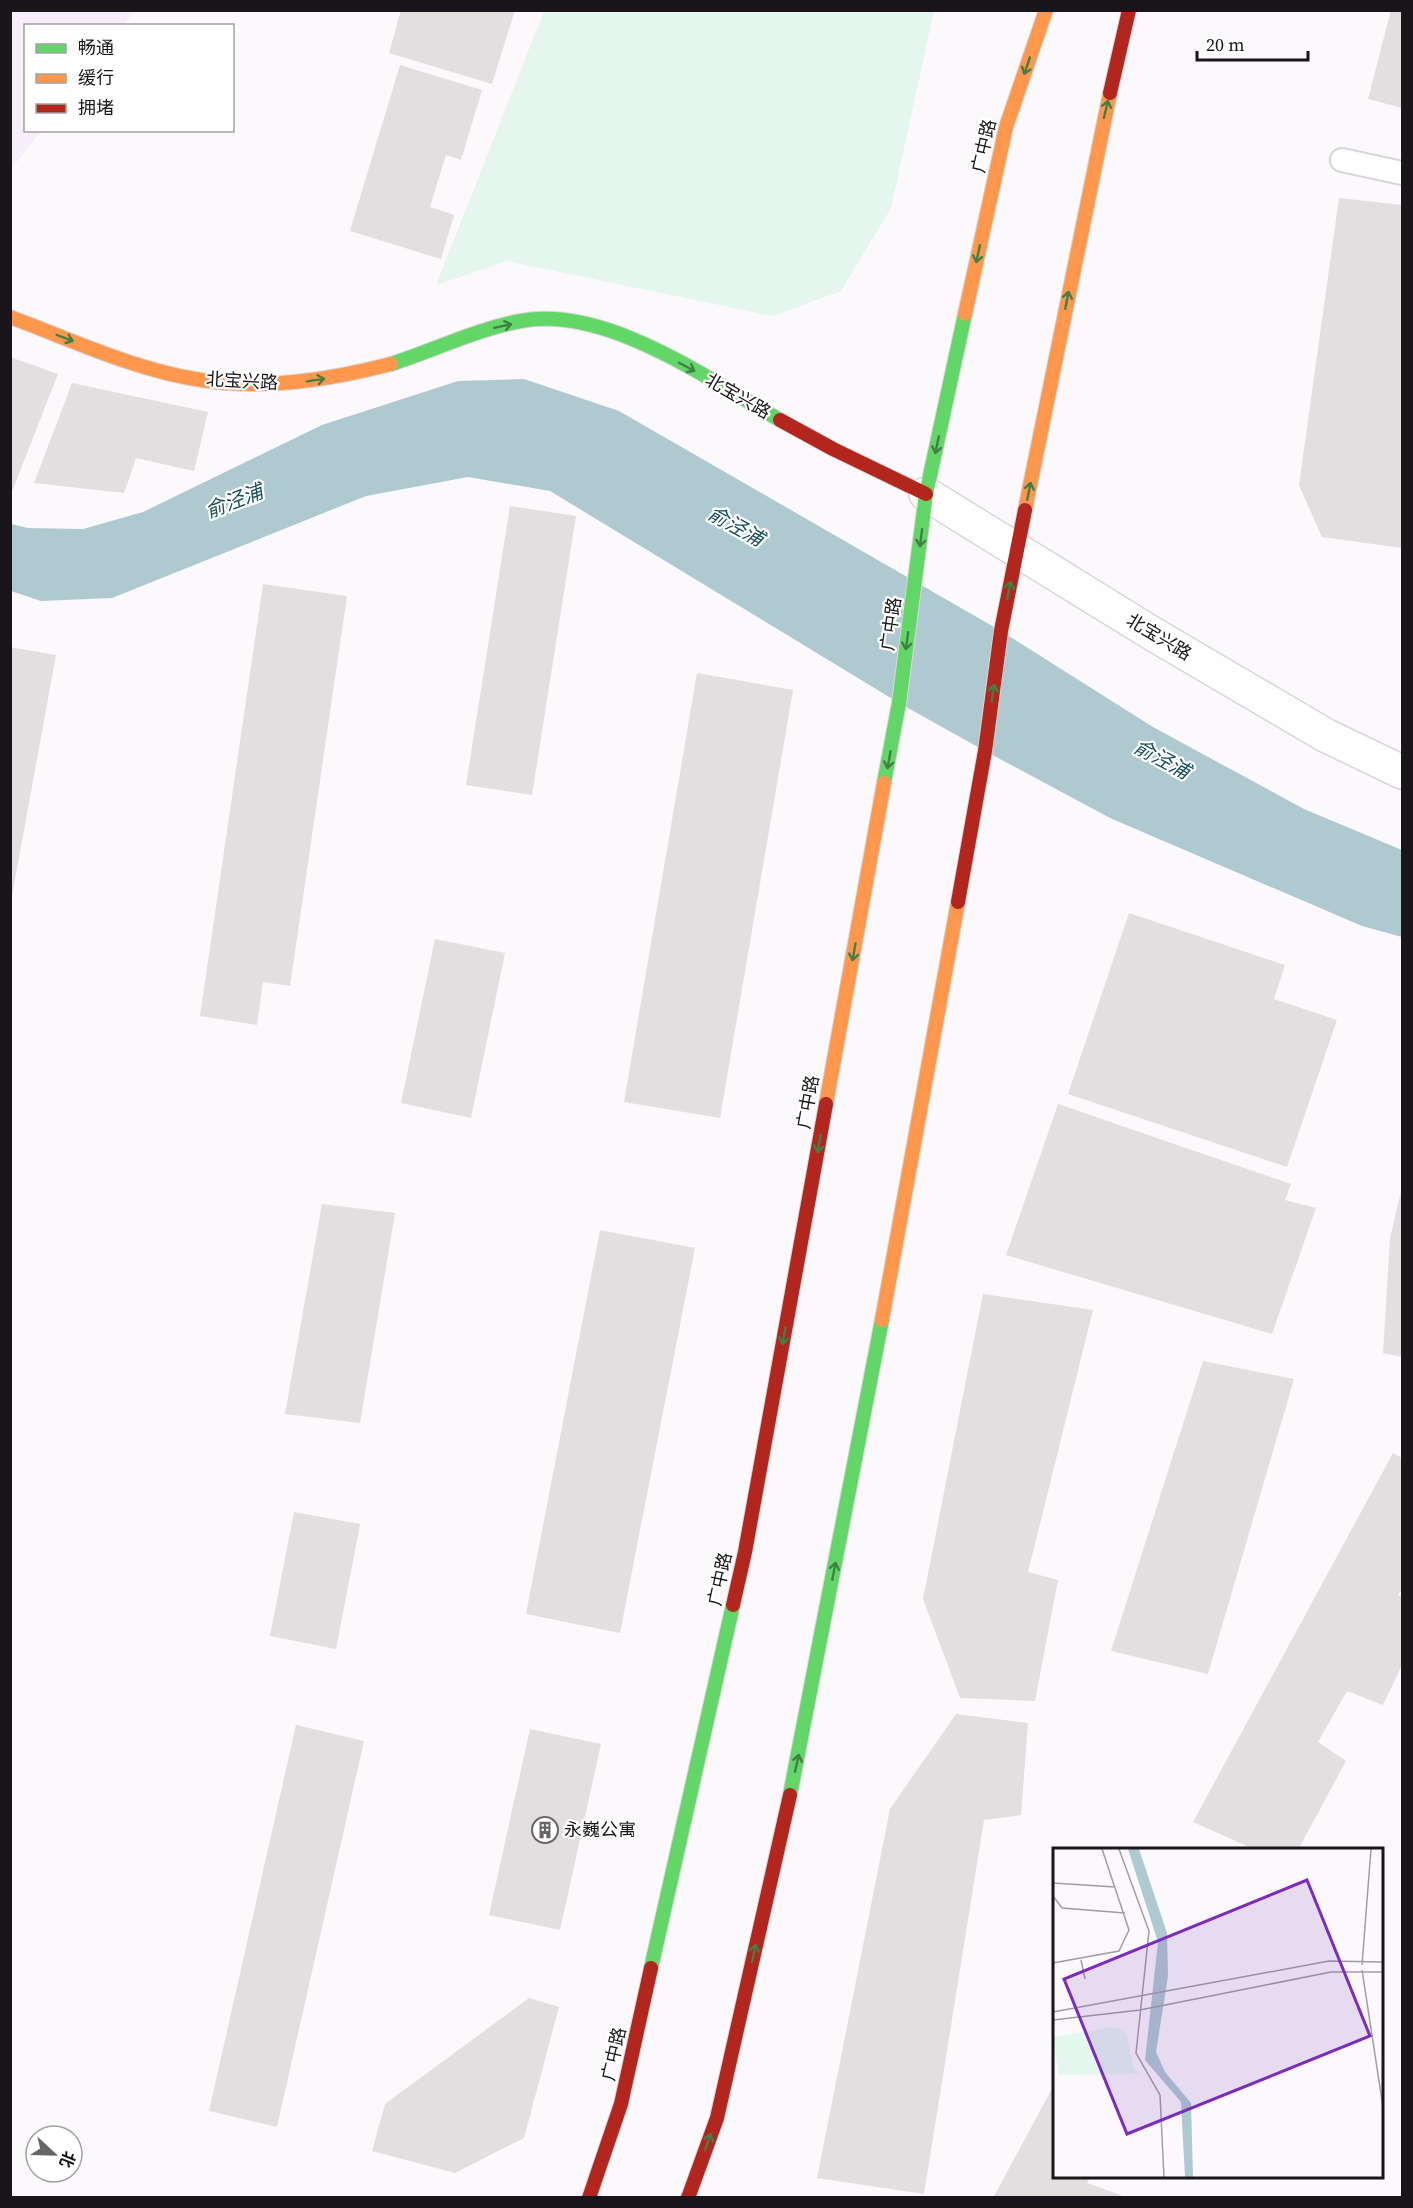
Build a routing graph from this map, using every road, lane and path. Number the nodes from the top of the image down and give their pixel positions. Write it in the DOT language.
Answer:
graph roads {
  1 [pos="1046,10"];
  2 [pos="1129,10"];
  3 [pos="1342,160"];
  4 [pos="1402,173"];
  5 [pos="10,317"];
  6 [pos="926,494"];
  7 [pos="1018,549"];
  8 [pos="1402,772"];
  9 [pos="589,2198"];
  10 [pos="688,2198"];
  1 -- 6 [label="main road, 广中路, one-way"];
  7 -- 2 [label="main road, one-way"];
  3 -- 4 [label="lane"];
  5 -- 6 [label="main road, 北宝兴路, one-way"];
  6 -- 7 [label="street, 北宝兴路"];
  6 -- 9 [label="main road, 广中路, one-way"];
  7 -- 8 [label="street, 北宝兴路"];
  10 -- 7 [label="main road, one-way"];
}
